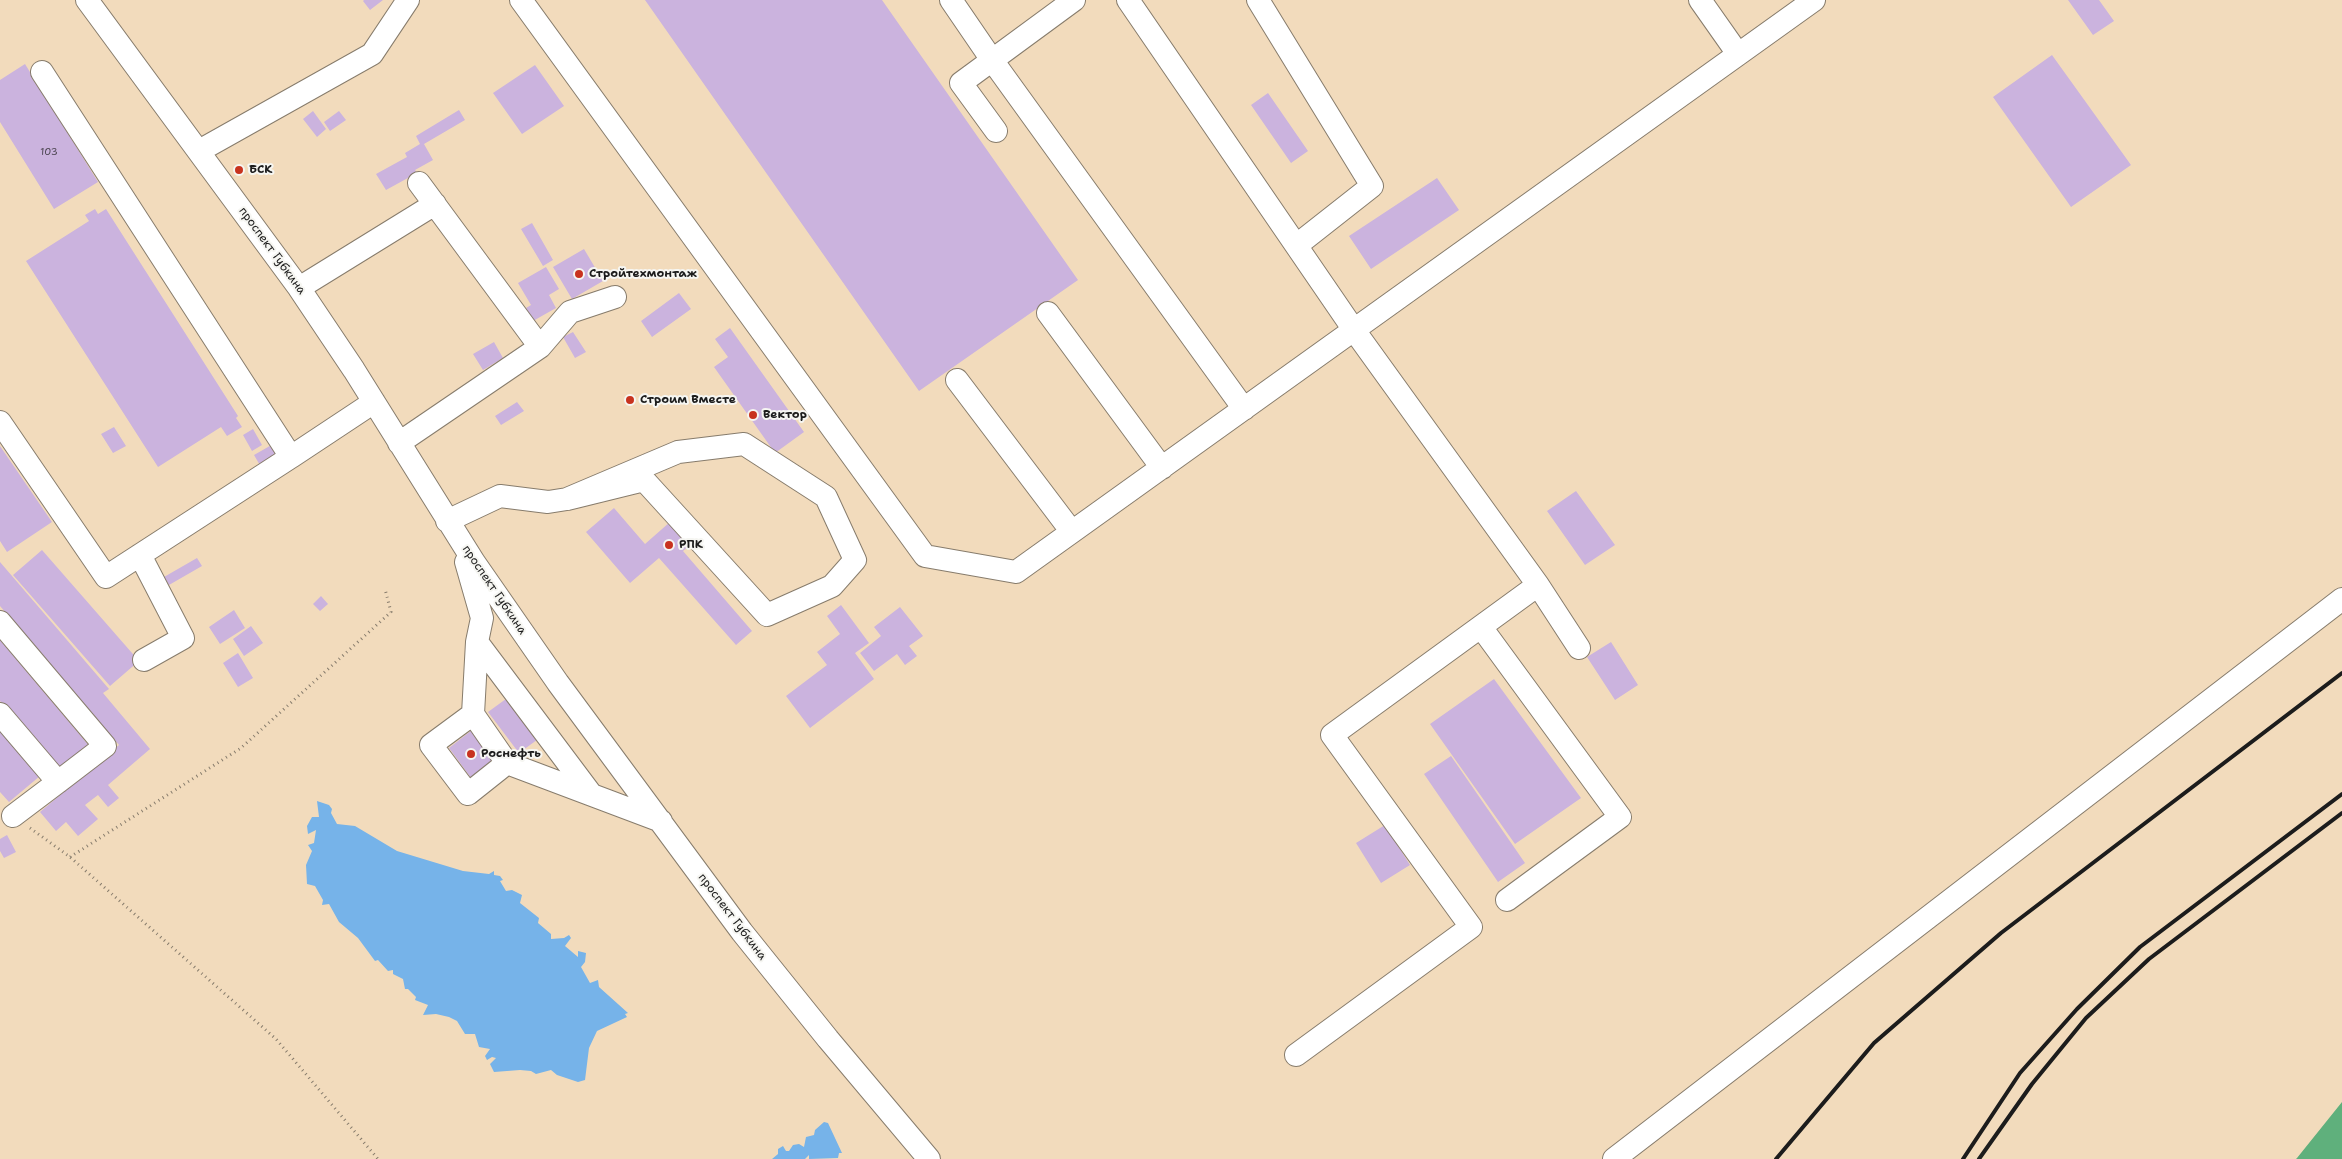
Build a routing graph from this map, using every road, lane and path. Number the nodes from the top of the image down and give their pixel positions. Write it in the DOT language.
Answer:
graph roads {
  1 [pos="87,0"];
  2 [pos="408,0"];
  3 [pos="521,0"];
  4 [pos="951,0"];
  5 [pos="1074,0"];
  6 [pos="1128,0"];
  7 [pos="1258,0"];
  8 [pos="1700,0"];
  9 [pos="1814,0"];
  10 [pos="1738,54"];
  11 [pos="992,60"];
  12 [pos="42,72"];
  13 [pos="996,131"];
  14 [pos="199,151"];
  15 [pos="419,183"];
  16 [pos="435,204"];
  17 [pos="1297,245"];
  18 [pos="299,288"];
  19 [pos="615,297"];
  20 [pos="1048,313"];
  21 [pos="1354,330"];
  22 [pos="540,348"];
  23 [pos="957,380"];
  24 [pos="374,402"];
  25 [pos="1244,409"];
  26 [pos="0,422"];
  27 [pos="399,443"];
  28 [pos="291,456"];
  29 [pos="1162,468"];
  30 [pos="567,499"];
  31 [pos="447,521"];
  32 [pos="1072,532"];
  33 [pos="461,542"];
  34 [pos="140,555"];
  35 [pos="1538,585"];
  36 [pos="385,589"];
  37 [pos="2342,599"];
  38 [pos="0,622"];
  39 [pos="1481,627"];
  40 [pos="477,642"];
  41 [pos="1579,648"];
  42 [pos="144,660"];
  43 [pos="0,714"];
  44 [pos="473,714"];
  45 [pos="508,762"];
  46 [pos="58,782"];
  47 [pos="591,794"];
  48 [pos="4,814"];
  49 [pos="661,821"];
  50 [pos="70,857"];
  51 [pos="1507,900"];
  52 [pos="1296,1055"];
  53 [pos="378,1159"];
  54 [pos="930,1159"];
  55 [pos="1614,1159"];
  1 -- 14 [label="street, проспект Губкина"];
  2 -- 14 [label="street"];
  3 -- 32 [label="street"];
  4 -- 11 [label="street"];
  5 -- 11 [label="street"];
  6 -- 17 [label="street"];
  7 -- 17 [label="street"];
  8 -- 10 [label="street"];
  9 -- 10 [label="street"];
  10 -- 21 [label="street"];
  11 -- 13 [label="street"];
  11 -- 25 [label="street"];
  12 -- 28 [label="street"];
  14 -- 18 [label="street, проспект Губкина"];
  15 -- 16 [label="street"];
  16 -- 18 [label="street"];
  16 -- 22 [label="street"];
  17 -- 21 [label="street"];
  18 -- 24 [label="street, проспект Губкина"];
  19 -- 22 [label="street"];
  20 -- 29 [label="street"];
  21 -- 25 [label="street"];
  21 -- 35 [label="street"];
  22 -- 27 [label="street"];
  23 -- 32 [label="street"];
  24 -- 27 [label="street, проспект Губкина"];
  24 -- 28 [label="street"];
  25 -- 29 [label="street"];
  26 -- 34 [label="street"];
  27 -- 31 [label="street, проспект Губкина"];
  28 -- 34 [label="street"];
  29 -- 32 [label="street"];
  30 -- 30 [label="street"];
  30 -- 31 [label="street"];
  31 -- 33 [label="street, проспект Губкина"];
  33 -- 40 [label="street"];
  33 -- 49 [label="street, проспект Губкина"];
  34 -- 42 [label="street"];
  35 -- 39 [label="street"];
  35 -- 41 [label="street"];
  36 -- 50 [label="path"];
  37 -- 55 [label="street"];
  38 -- 46 [label="street"];
  39 -- 51 [label="street"];
  39 -- 52 [label="street"];
  40 -- 44 [label="street"];
  40 -- 47 [label="street"];
  43 -- 46 [label="street"];
  44 -- 45 [label="street"];
  44 -- 45 [label="street"];
  45 -- 47 [label="street"];
  46 -- 48 [label="street"];
  47 -- 49 [label="street"];
  48 -- 50 [label="path"];
  49 -- 54 [label="street, проспект Губкина"];
  50 -- 53 [label="path"];
}
